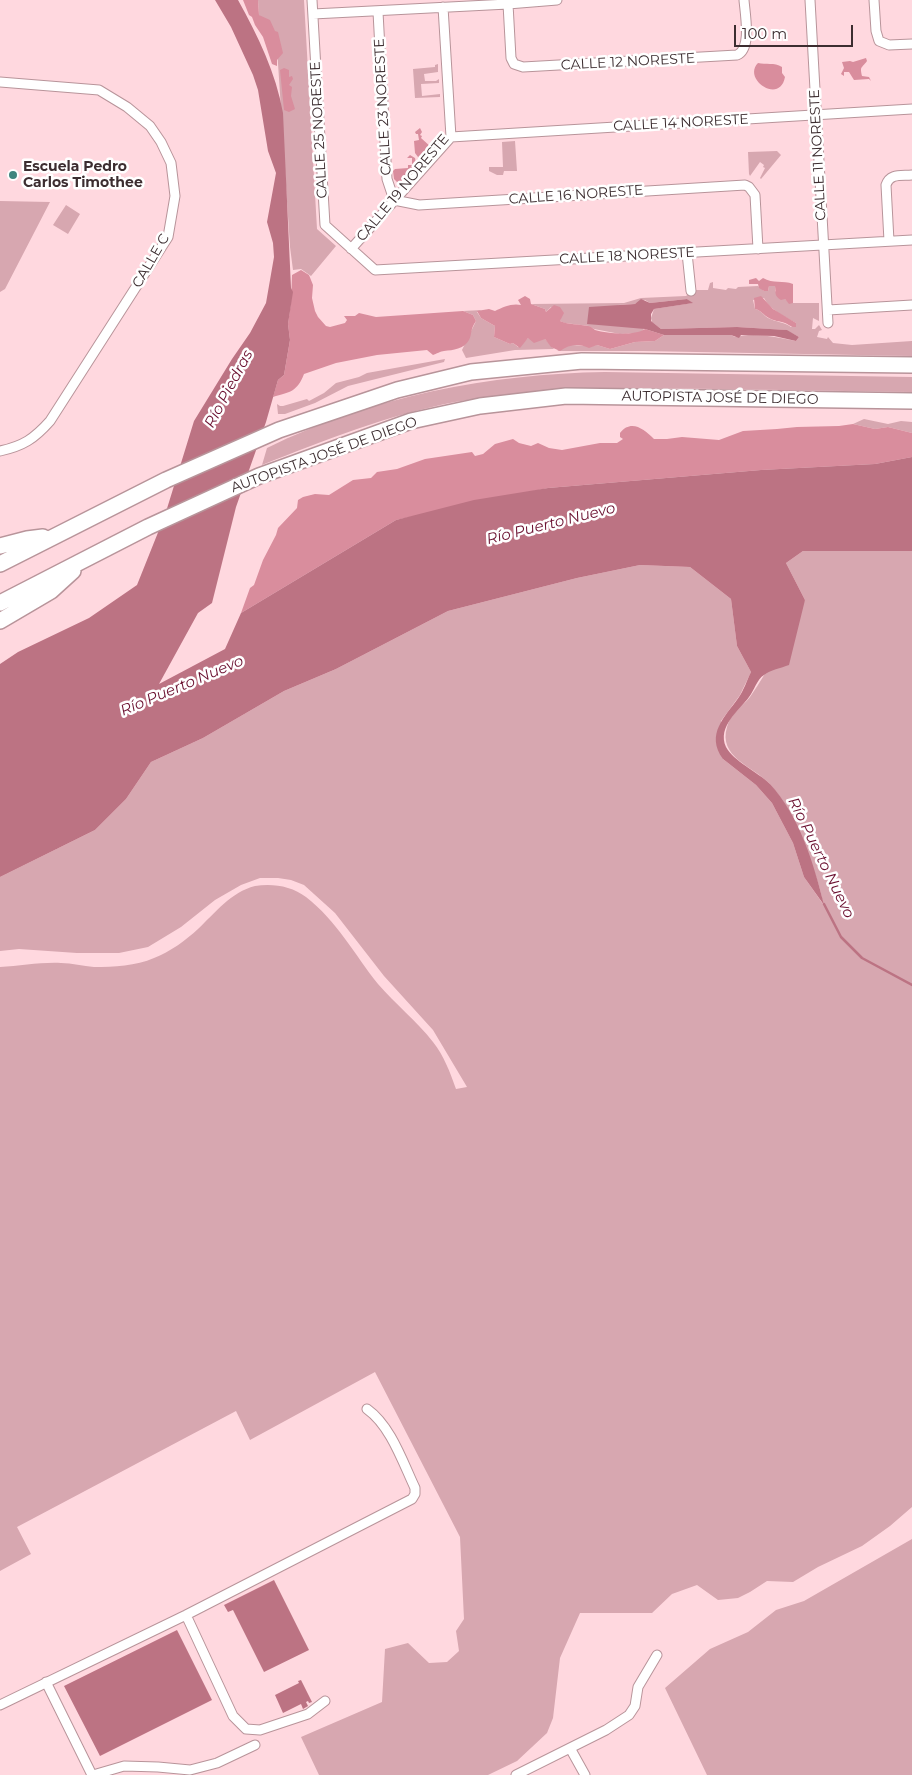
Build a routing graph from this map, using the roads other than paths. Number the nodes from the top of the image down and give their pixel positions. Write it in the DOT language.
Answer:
graph roads {
  1 [pos="312,0"];
  2 [pos="558,0"];
  3 [pos="744,0"];
  4 [pos="810,0"];
  5 [pos="874,0"];
  6 [pos="508,4"];
  7 [pos="443,7"];
  8 [pos="378,12"];
  9 [pos="313,14"];
  10 [pos="912,44"];
  11 [pos="0,82"];
  12 [pos="912,109"];
  13 [pos="816,115"];
  14 [pos="451,137"];
  15 [pos="912,175"];
  16 [pos="394,200"];
  17 [pos="912,240"];
  18 [pos="889,241"];
  19 [pos="823,245"];
  20 [pos="351,248"];
  21 [pos="758,248"];
  22 [pos="688,253"];
  23 [pos="691,291"];
  24 [pos="912,305"];
  25 [pos="828,310"];
  26 [pos="828,323"];
  27 [pos="912,365"];
  28 [pos="912,401"];
  29 [pos="0,451"];
  30 [pos="54,536"];
  31 [pos="0,546"];
  32 [pos="88,557"];
  33 [pos="0,564"];
  34 [pos="0,603"];
  35 [pos="0,621"];
  36 [pos="367,1409"];
  37 [pos="186,1614"];
  38 [pos="657,1655"];
  39 [pos="46,1682"];
  40 [pos="325,1701"];
  41 [pos="0,1705"];
  42 [pos="255,1745"];
  43 [pos="570,1748"];
  44 [pos="93,1775"];
  45 [pos="516,1775"];
  46 [pos="585,1775"];
  1 -- 9 [label="street, CALLE 25 NORESTE"];
  2 -- 6 [label="street"];
  3 -- 6 [label="street, CALLE 12 NORESTE"];
  4 -- 13 [label="street, CALLE 11 NORESTE"];
  5 -- 10 [label="street"];
  6 -- 7 [label="street"];
  7 -- 8 [label="street"];
  7 -- 14 [label="street, CALLE 19 NORESTE"];
  8 -- 9 [label="street"];
  8 -- 16 [label="street, CALLE 23 NORESTE"];
  9 -- 20 [label="street, CALLE 25 NORESTE"];
  11 -- 29 [label="street, CALLE C"];
  12 -- 13 [label="street, CALLE 14 NORESTE"];
  13 -- 14 [label="street, CALLE 14 NORESTE"];
  13 -- 19 [label="street, CALLE 11 NORESTE"];
  14 -- 16 [label="street, CALLE 19 NORESTE"];
  15 -- 18 [label="street"];
  16 -- 20 [label="street, CALLE 19 NORESTE"];
  16 -- 21 [label="street, CALLE 16 NORESTE"];
  17 -- 18 [label="street, CALLE 18 NORESTE"];
  18 -- 19 [label="street, CALLE 18 NORESTE"];
  19 -- 21 [label="street, CALLE 18 NORESTE"];
  19 -- 25 [label="street, CALLE 11 NORESTE"];
  20 -- 22 [label="street, CALLE 18 NORESTE"];
  21 -- 22 [label="street, CALLE 18 NORESTE"];
  22 -- 23 [label="street"];
  24 -- 25 [label="street"];
  25 -- 26 [label="street, CALLE 11 NORESTE"];
  27 -- 30 [label="highway"];
  28 -- 32 [label="highway, AUTOPISTA JOSÉ DE DIEGO"];
  30 -- 31 [label="highway"];
  30 -- 33 [label="highway"];
  32 -- 34 [label="highway, AUTOPISTA JOSÉ DE DIEGO"];
  32 -- 35 [label="highway"];
  36 -- 37 [label="street"];
  37 -- 39 [label="street"];
  37 -- 40 [label="street"];
  38 -- 43 [label="street"];
  39 -- 41 [label="street"];
  39 -- 44 [label="street"];
  42 -- 44 [label="street"];
  43 -- 45 [label="street"];
  43 -- 46 [label="street"];
}
